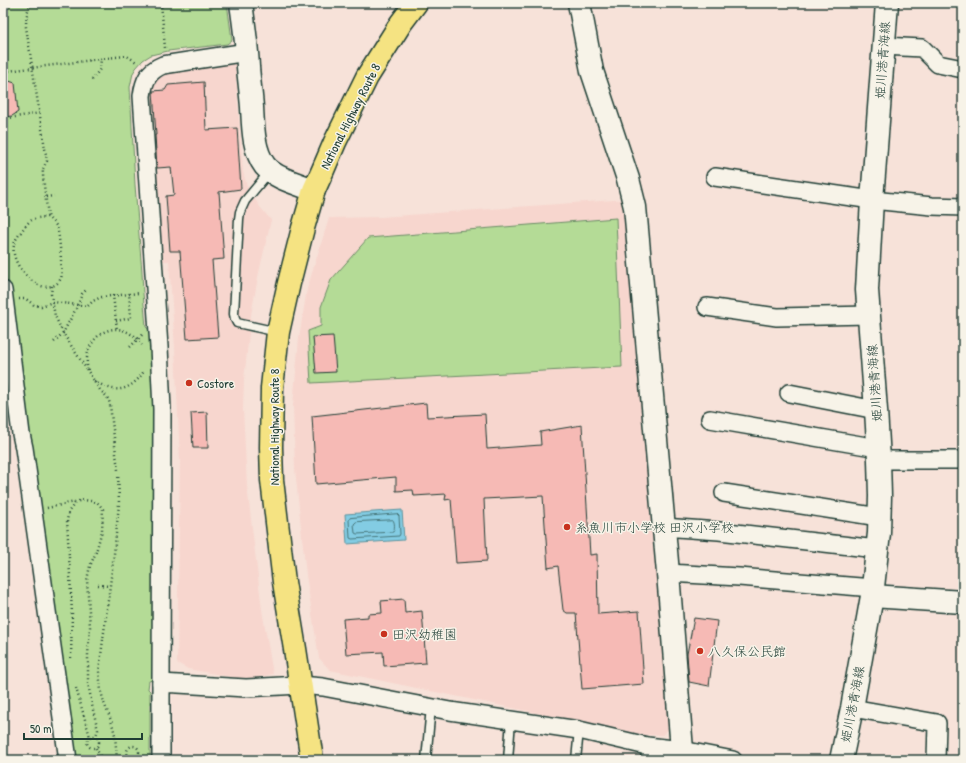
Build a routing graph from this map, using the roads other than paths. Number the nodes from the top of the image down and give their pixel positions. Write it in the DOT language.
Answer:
graph roads {
  1 [pos="241,3"];
  2 [pos="416,3"];
  3 [pos="579,3"];
  4 [pos="887,3"];
  5 [pos="883,46"];
  6 [pos="247,52"];
  7 [pos="963,69"];
  8 [pos="270,171"];
  9 [pos="715,177"];
  10 [pos="314,190"];
  11 [pos="872,200"];
  12 [pos="963,207"];
  13 [pos="3,290"];
  14 [pos="708,308"];
  15 [pos="869,315"];
  16 [pos="278,332"];
  17 [pos="790,393"];
  18 [pos="876,410"];
  19 [pos="710,419"];
  20 [pos="878,454"];
  21 [pos="963,460"];
  22 [pos="724,493"];
  23 [pos="879,518"];
  24 [pos="664,527"];
  25 [pos="877,549"];
  26 [pos="668,573"];
  27 [pos="873,592"];
  28 [pos="963,602"];
  29 [pos="161,683"];
  30 [pos="300,685"];
  31 [pos="431,707"];
  32 [pos="852,708"];
  33 [pos="511,720"];
  34 [pos="579,730"];
  35 [pos="682,750"];
  36 [pos="646,753"];
  37 [pos="68,760"];
  38 [pos="161,760"];
  39 [pos="312,760"];
  40 [pos="426,760"];
  41 [pos="508,760"];
  42 [pos="576,760"];
  43 [pos="728,760"];
  44 [pos="841,760"];
  45 [pos="936,760"];
  1 -- 6 [label="street"];
  2 -- 10 [label="highway, National Highway Route 8"];
  3 -- 24 [label="street"];
  4 -- 5 [label="street, 姫川港青海線"];
  5 -- 7 [label="street"];
  5 -- 11 [label="street, 姫川港青海線"];
  6 -- 8 [label="street"];
  6 -- 29 [label="street"];
  8 -- 10 [label="street"];
  8 -- 16 [label="lane"];
  9 -- 11 [label="street"];
  10 -- 16 [label="highway, National Highway Route 8"];
  11 -- 12 [label="street"];
  11 -- 15 [label="street, 姫川港青海線"];
  13 -- 37 [label="street"];
  14 -- 15 [label="street"];
  15 -- 18 [label="street, 姫川港青海線"];
  16 -- 30 [label="highway, National Highway Route 8"];
  17 -- 18 [label="street"];
  18 -- 20 [label="street, 姫川港青海線"];
  19 -- 20 [label="street"];
  20 -- 21 [label="street"];
  20 -- 23 [label="street, 姫川港青海線"];
  22 -- 23 [label="street"];
  23 -- 25 [label="street, 姫川港青海線"];
  24 -- 25 [label="street"];
  24 -- 26 [label="street"];
  25 -- 27 [label="street, 姫川港青海線"];
  26 -- 27 [label="street"];
  26 -- 35 [label="street"];
  27 -- 28 [label="street"];
  27 -- 32 [label="street, 姫川港青海線"];
  29 -- 30 [label="street"];
  29 -- 38 [label="street"];
  30 -- 31 [label="street"];
  30 -- 39 [label="highway, National Highway Route 8"];
  31 -- 33 [label="street"];
  31 -- 40 [label="lane"];
  32 -- 44 [label="street, 姫川港青海線"];
  32 -- 45 [label="street"];
  33 -- 34 [label="street"];
  33 -- 41 [label="lane"];
  34 -- 36 [label="street"];
  34 -- 42 [label="lane"];
  35 -- 36 [label="street"];
  35 -- 43 [label="street"];
}
